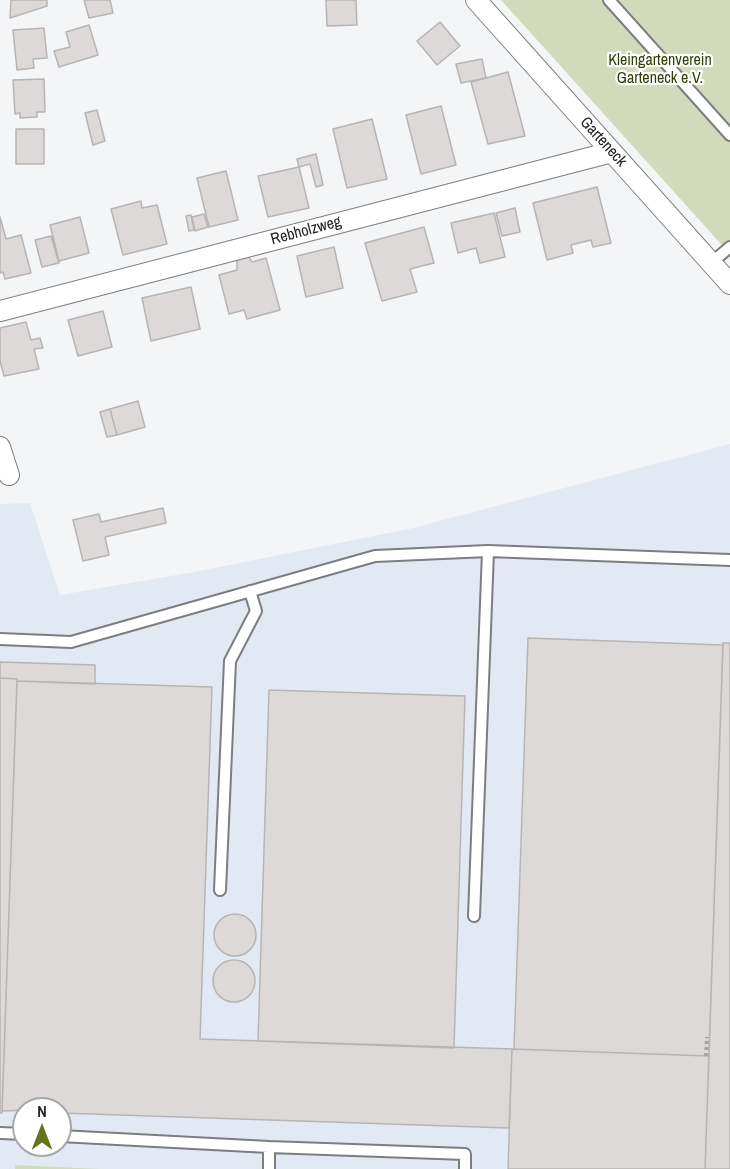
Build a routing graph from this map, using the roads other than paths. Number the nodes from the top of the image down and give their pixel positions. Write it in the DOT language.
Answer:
graph roads {
  1 [pos="477,0"];
  2 [pos="609,0"];
  3 [pos="730,135"];
  4 [pos="612,152"];
  5 [pos="730,247"];
  6 [pos="711,263"];
  7 [pos="730,284"];
  8 [pos="0,310"];
  9 [pos="0,447"];
  10 [pos="9,475"];
  11 [pos="488,551"];
  12 [pos="730,560"];
  13 [pos="250,591"];
  14 [pos="0,639"];
  15 [pos="220,890"];
  16 [pos="474,916"];
  17 [pos="72,1137"];
  18 [pos="269,1147"];
  19 [pos="269,1169"];
  20 [pos="465,1169"];
  1 -- 4 [label="street, Garteneck"];
  2 -- 3 [label="lane"];
  4 -- 6 [label="street, Garteneck"];
  4 -- 8 [label="street, Rebholzweg"];
  5 -- 6 [label="lane"];
  6 -- 7 [label="street, Garteneck"];
  9 -- 10 [label="street"];
  11 -- 12 [label="lane"];
  11 -- 13 [label="lane"];
  11 -- 16 [label="lane"];
  13 -- 14 [label="lane"];
  13 -- 15 [label="lane"];
  17 -- 18 [label="lane"];
  18 -- 19 [label="lane"];
  18 -- 20 [label="lane"];
}
